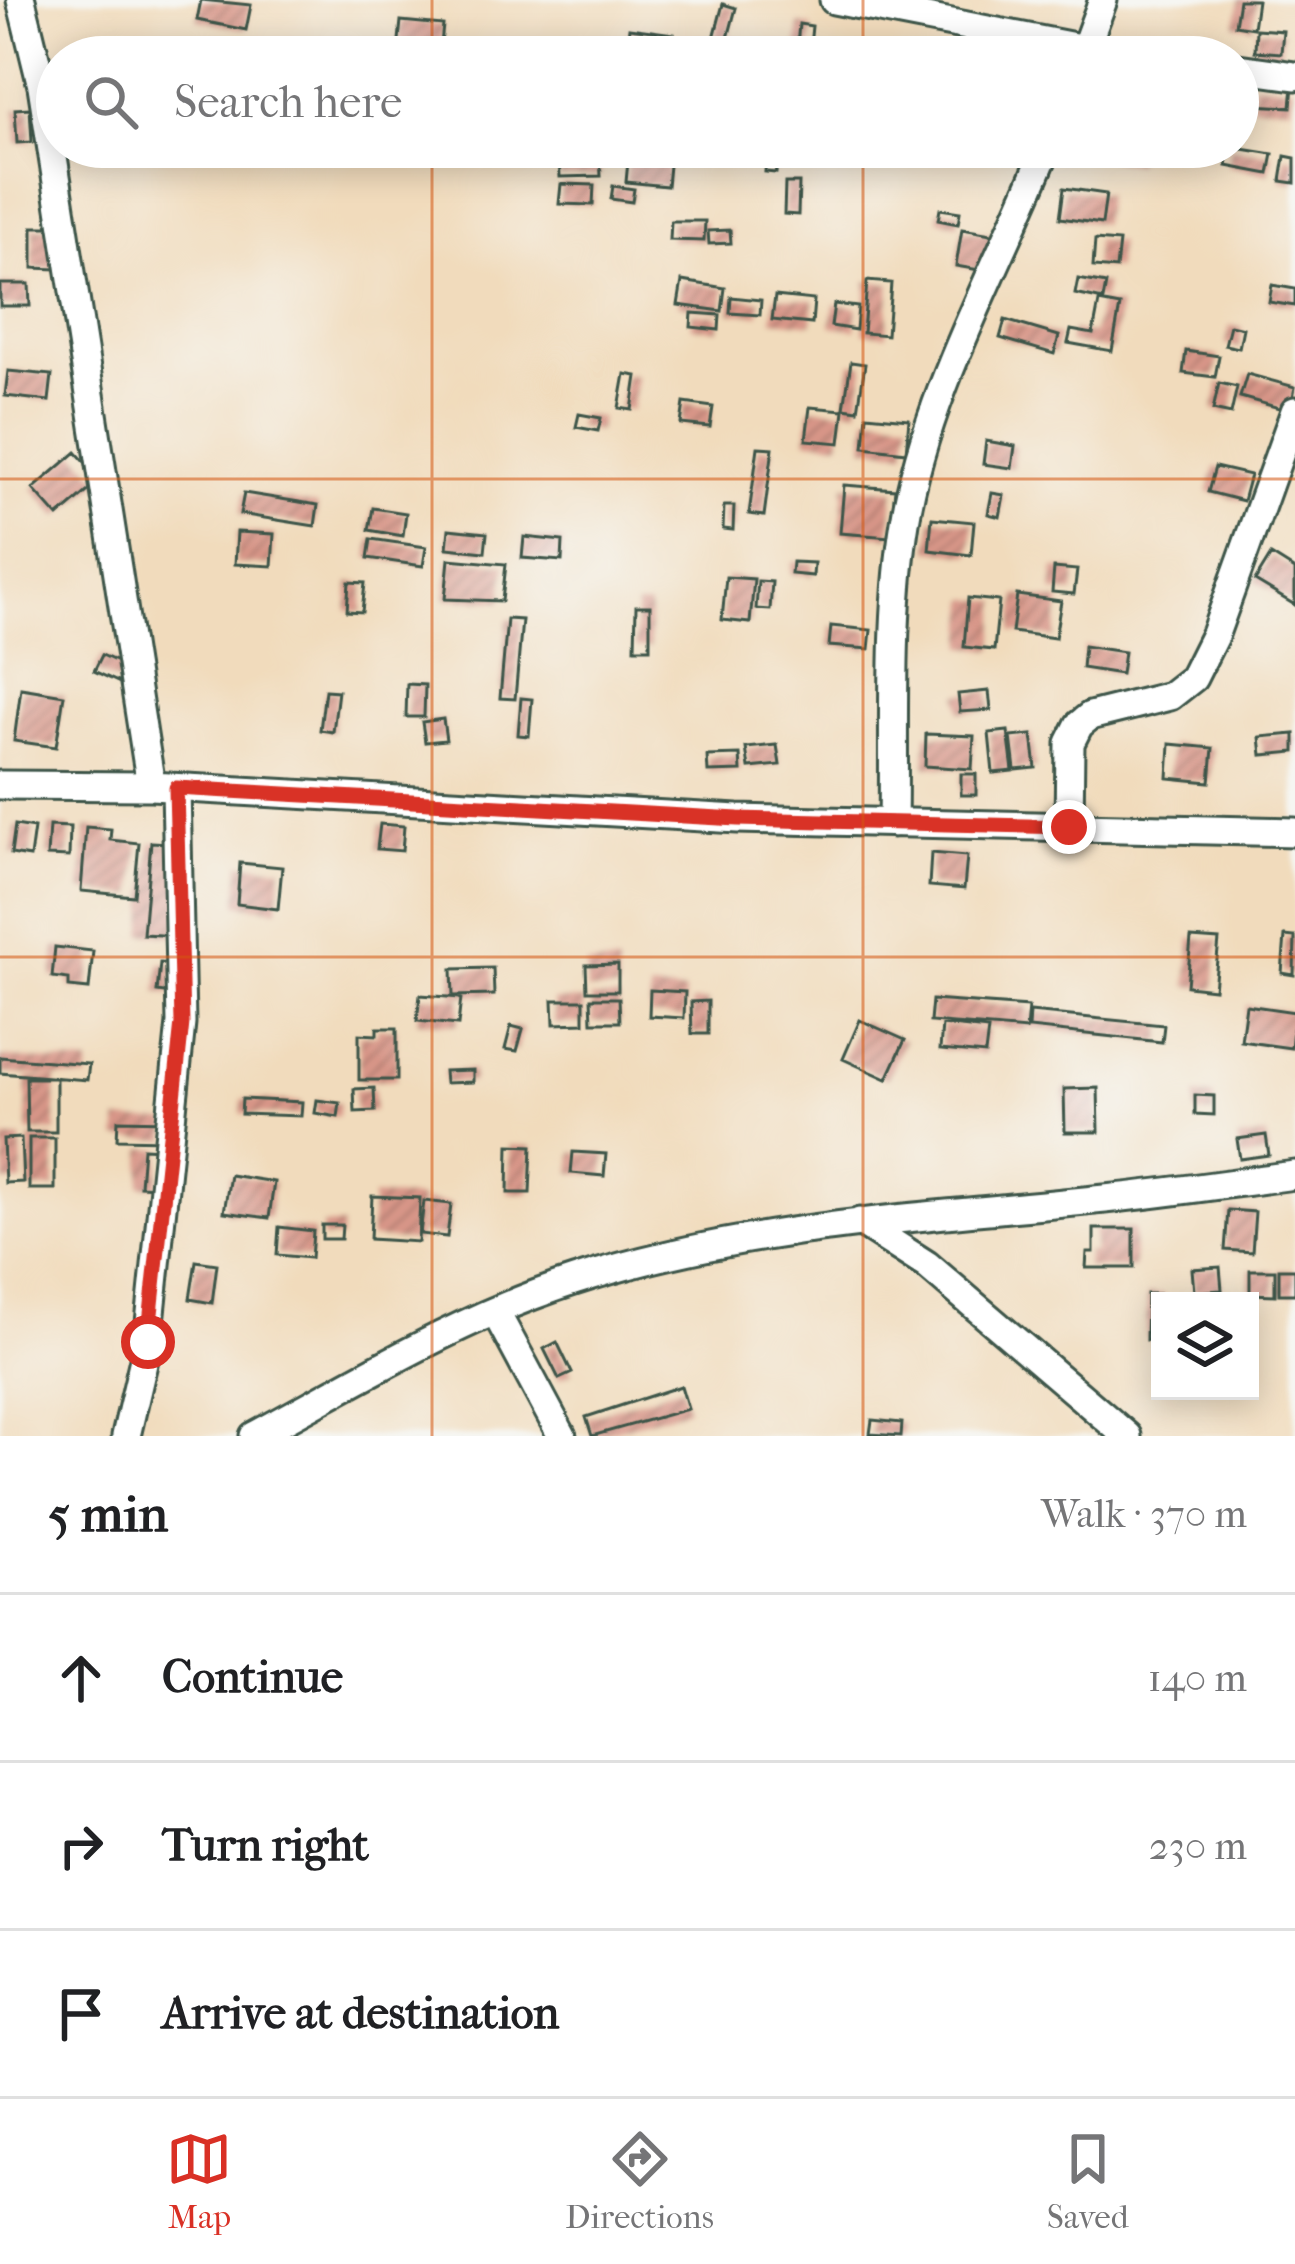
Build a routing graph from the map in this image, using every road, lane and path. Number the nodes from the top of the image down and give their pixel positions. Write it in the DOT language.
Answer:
graph roads {
  1 [pos="21,0"];
  2 [pos="834,0"];
  3 [pos="1103,0"];
  4 [pos="1004,36"];
  5 [pos="1090,36"];
  6 [pos="36,61"];
  7 [pos="1259,71"];
  8 [pos="1295,76"];
  9 [pos="56,168"];
  10 [pos="1038,168"];
  11 [pos="1295,411"];
  12 [pos="0,785"];
  13 [pos="164,787"];
  14 [pos="893,823"];
  15 [pos="1069,827"];
  16 [pos="1295,832"];
  17 [pos="1295,1174"];
  18 [pos="860,1222"];
  19 [pos="496,1313"];
  20 [pos="126,1436"];
  21 [pos="254,1436"];
  22 [pos="562,1436"];
  23 [pos="1127,1436"];
  1 -- 6 [label="street"];
  2 -- 4 [label="street"];
  3 -- 5 [label="street"];
  7 -- 8 [label="street"];
  9 -- 13 [label="street"];
  10 -- 14 [label="street"];
  11 -- 15 [label="street"];
  12 -- 13 [label="street"];
  13 -- 14 [label="street"];
  13 -- 20 [label="street"];
  14 -- 15 [label="street"];
  15 -- 16 [label="street"];
  17 -- 18 [label="street"];
  18 -- 19 [label="street"];
  18 -- 23 [label="street"];
  19 -- 21 [label="street"];
  19 -- 22 [label="street"];
}
